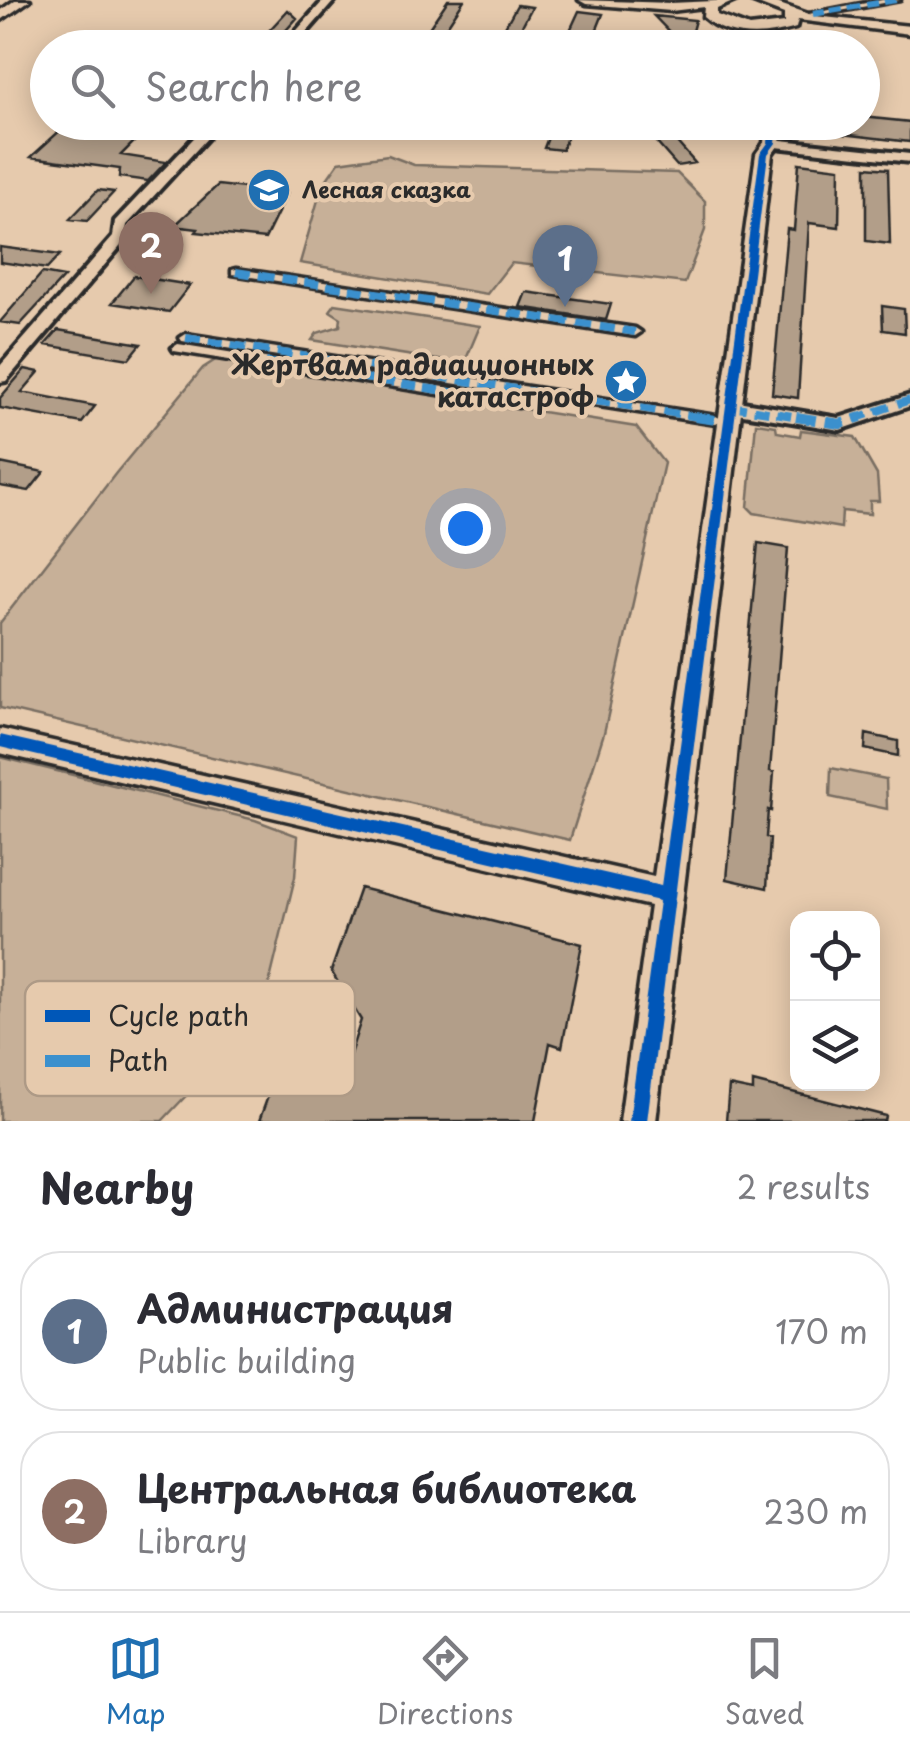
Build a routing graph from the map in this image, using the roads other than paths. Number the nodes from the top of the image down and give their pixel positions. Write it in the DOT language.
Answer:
graph roads {
  1 [pos="23,0"];
  2 [pos="330,0"];
  3 [pos="586,0"];
  4 [pos="755,0"];
  5 [pos="896,0"];
  6 [pos="727,1"];
  7 [pos="671,8"];
  8 [pos="791,15"];
  9 [pos="0,17"];
  10 [pos="813,17"];
  11 [pos="723,25"];
  12 [pos="302,30"];
  13 [pos="734,30"];
  14 [pos="750,30"];
  15 [pos="758,30"];
  16 [pos="910,30"];
  17 [pos="198,140"];
  18 [pos="770,140"];
  19 [pos="815,140"];
  20 [pos="910,158"];
  21 [pos="236,272"];
  22 [pos="635,332"];
  23 [pos="182,343"];
  24 [pos="0,377"];
  25 [pos="910,400"];
  26 [pos="724,413"];
  27 [pos="0,741"];
  28 [pos="666,895"];
  29 [pos="638,1121"];
  1 -- 9 [label="street"];
  2 -- 12 [label="street"];
  3 -- 7 [label="street"];
  4 -- 8 [label="street"];
  5 -- 10 [label="street"];
  6 -- 7 [label="street"];
  6 -- 11 [label="street"];
  7 -- 11 [label="street"];
  8 -- 10 [label="street"];
  8 -- 15 [label="street"];
  10 -- 16 [label="street"];
  11 -- 13 [label="street"];
  11 -- 14 [label="street"];
  17 -- 24 [label="street"];
  18 -- 26 [label="street"];
  19 -- 20 [label="street"];
  21 -- 22 [label="street"];
  23 -- 26 [label="street"];
  25 -- 26 [label="street"];
  26 -- 28 [label="street"];
  27 -- 28 [label="street"];
  28 -- 29 [label="street"];
}
